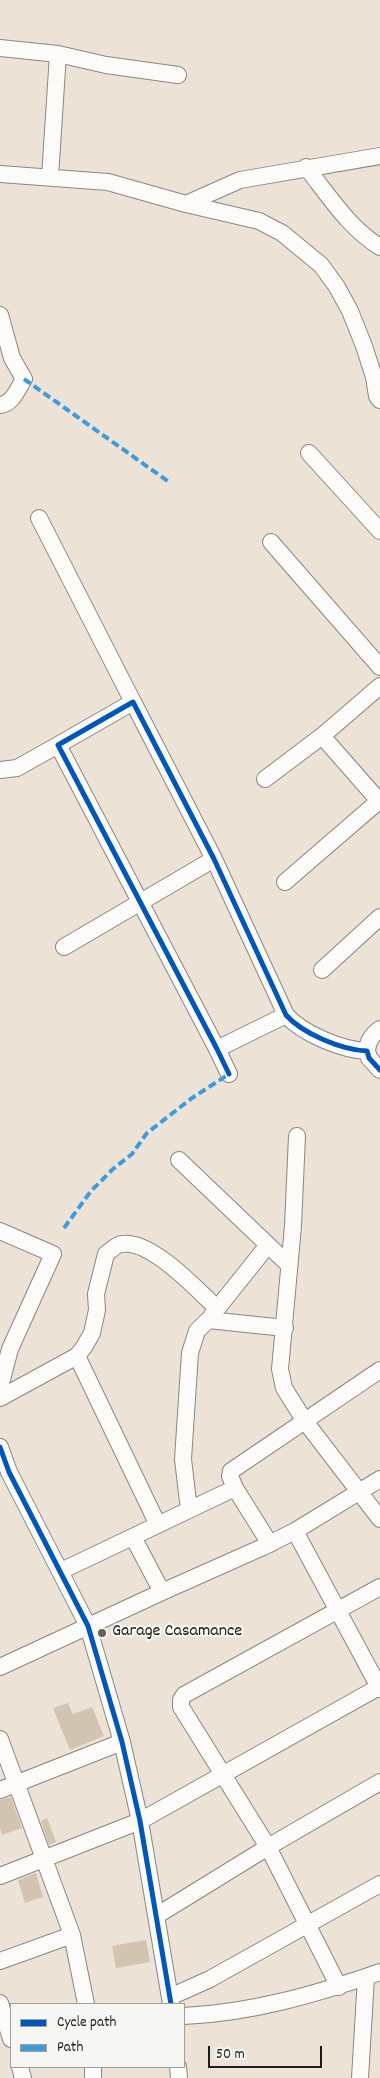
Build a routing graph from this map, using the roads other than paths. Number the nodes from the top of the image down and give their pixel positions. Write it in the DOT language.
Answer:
graph roads {
  1 [pos="0,48"];
  2 [pos="58,54"];
  3 [pos="178,75"];
  4 [pos="380,156"];
  5 [pos="306,167"];
  6 [pos="0,174"];
  7 [pos="50,177"];
  8 [pos="186,204"];
  9 [pos="380,247"];
  10 [pos="0,315"];
  11 [pos="380,400"];
  12 [pos="0,405"];
  13 [pos="309,453"];
  14 [pos="39,518"];
  15 [pos="380,531"];
  16 [pos="271,542"];
  17 [pos="380,667"];
  18 [pos="380,686"];
  19 [pos="133,702"];
  20 [pos="322,736"];
  21 [pos="58,746"];
  22 [pos="0,770"];
  23 [pos="265,779"];
  24 [pos="380,801"];
  25 [pos="214,859"];
  26 [pos="286,882"];
  27 [pos="141,902"];
  28 [pos="380,918"];
  29 [pos="64,947"];
  30 [pos="322,970"];
  31 [pos="286,1015"];
  32 [pos="380,1029"];
  33 [pos="217,1049"];
  34 [pos="367,1051"];
  35 [pos="380,1070"];
  36 [pos="228,1074"];
  37 [pos="297,1136"];
  38 [pos="178,1160"];
  39 [pos="0,1232"];
  40 [pos="268,1245"];
  41 [pos="289,1265"];
  42 [pos="212,1314"];
  43 [pos="285,1328"];
  44 [pos="77,1356"];
  45 [pos="380,1370"];
  46 [pos="0,1387"];
  47 [pos="0,1398"];
  48 [pos="304,1420"];
  49 [pos="0,1447"];
  50 [pos="380,1479"];
  51 [pos="235,1488"];
  52 [pos="359,1491"];
  53 [pos="189,1510"];
  54 [pos="380,1519"];
  55 [pos="158,1525"];
  56 [pos="295,1531"];
  57 [pos="133,1537"];
  58 [pos="270,1544"];
  59 [pos="61,1571"];
  60 [pos="380,1587"];
  61 [pos="162,1592"];
  62 [pos="338,1611"];
  63 [pos="88,1626"];
  64 [pos="0,1667"];
  65 [pos="380,1688"];
  66 [pos="0,1739"];
  67 [pos="122,1742"];
  68 [pos="222,1774"];
  69 [pos="17,1782"];
  70 [pos="380,1782"];
  71 [pos="0,1790"];
  72 [pos="140,1821"];
  73 [pos="268,1847"];
  74 [pos="43,1858"];
  75 [pos="0,1876"];
  76 [pos="380,1884"];
  77 [pos="156,1916"];
  78 [pos="308,1924"];
  79 [pos="72,1935"];
  80 [pos="0,1961"];
  81 [pos="373,1975"];
  82 [pos="339,1987"];
  83 [pos="170,2000"];
  84 [pos="0,2003"];
  85 [pos="86,2003"];
  86 [pos="185,2016"];
  87 [pos="8,2035"];
  88 [pos="360,2078"];
  1 -- 2 [label="street"];
  2 -- 3 [label="street"];
  2 -- 7 [label="street"];
  4 -- 5 [label="street"];
  5 -- 8 [label="street"];
  5 -- 9 [label="street"];
  6 -- 7 [label="street"];
  7 -- 8 [label="street"];
  8 -- 11 [label="street"];
  10 -- 12 [label="street"];
  13 -- 15 [label="street"];
  14 -- 19 [label="street"];
  16 -- 17 [label="street"];
  18 -- 20 [label="street"];
  19 -- 21 [label="street"];
  19 -- 25 [label="street"];
  20 -- 23 [label="street"];
  20 -- 24 [label="street"];
  21 -- 22 [label="street"];
  21 -- 27 [label="street"];
  24 -- 26 [label="street"];
  25 -- 27 [label="street"];
  25 -- 31 [label="street"];
  27 -- 29 [label="street"];
  27 -- 33 [label="street"];
  28 -- 30 [label="street"];
  31 -- 33 [label="street"];
  31 -- 34 [label="street"];
  32 -- 34 [label="street"];
  33 -- 36 [label="street"];
  34 -- 35 [label="street"];
  37 -- 41 [label="street"];
  38 -- 40 [label="street"];
  39 -- 46 [label="street"];
  40 -- 41 [label="street"];
  40 -- 42 [label="street"];
  41 -- 43 [label="street"];
  42 -- 43 [label="street"];
  42 -- 44 [label="street"];
  42 -- 53 [label="street"];
  43 -- 48 [label="street"];
  44 -- 47 [label="street"];
  44 -- 55 [label="street"];
  45 -- 48 [label="street"];
  48 -- 51 [label="street"];
  48 -- 52 [label="street"];
  49 -- 59 [label="street"];
  50 -- 52 [label="street"];
  51 -- 53 [label="street"];
  51 -- 58 [label="street"];
  52 -- 54 [label="street"];
  52 -- 56 [label="street"];
  53 -- 55 [label="street"];
  55 -- 57 [label="street"];
  56 -- 58 [label="street"];
  56 -- 62 [label="street"];
  57 -- 59 [label="street"];
  57 -- 61 [label="street"];
  58 -- 61 [label="street"];
  59 -- 63 [label="street"];
  60 -- 62 [label="street"];
  61 -- 63 [label="street"];
  62 -- 65 [label="street"];
  62 -- 68 [label="street"];
  63 -- 64 [label="street"];
  63 -- 67 [label="street"];
  65 -- 68 [label="street"];
  66 -- 69 [label="street"];
  67 -- 69 [label="street"];
  67 -- 72 [label="street"];
  68 -- 72 [label="street"];
  68 -- 73 [label="street"];
  69 -- 71 [label="street"];
  69 -- 74 [label="street"];
  70 -- 73 [label="street"];
  72 -- 74 [label="street"];
  72 -- 77 [label="street"];
  73 -- 77 [label="street"];
  73 -- 78 [label="street"];
  74 -- 75 [label="street"];
  74 -- 79 [label="street"];
  76 -- 78 [label="street"];
  77 -- 83 [label="street"];
  78 -- 82 [label="street"];
  78 -- 83 [label="street"];
  79 -- 80 [label="street"];
  79 -- 85 [label="street"];
  81 -- 82 [label="street"];
  81 -- 88 [label="street"];
  82 -- 86 [label="street"];
  84 -- 87 [label="street"];
}
